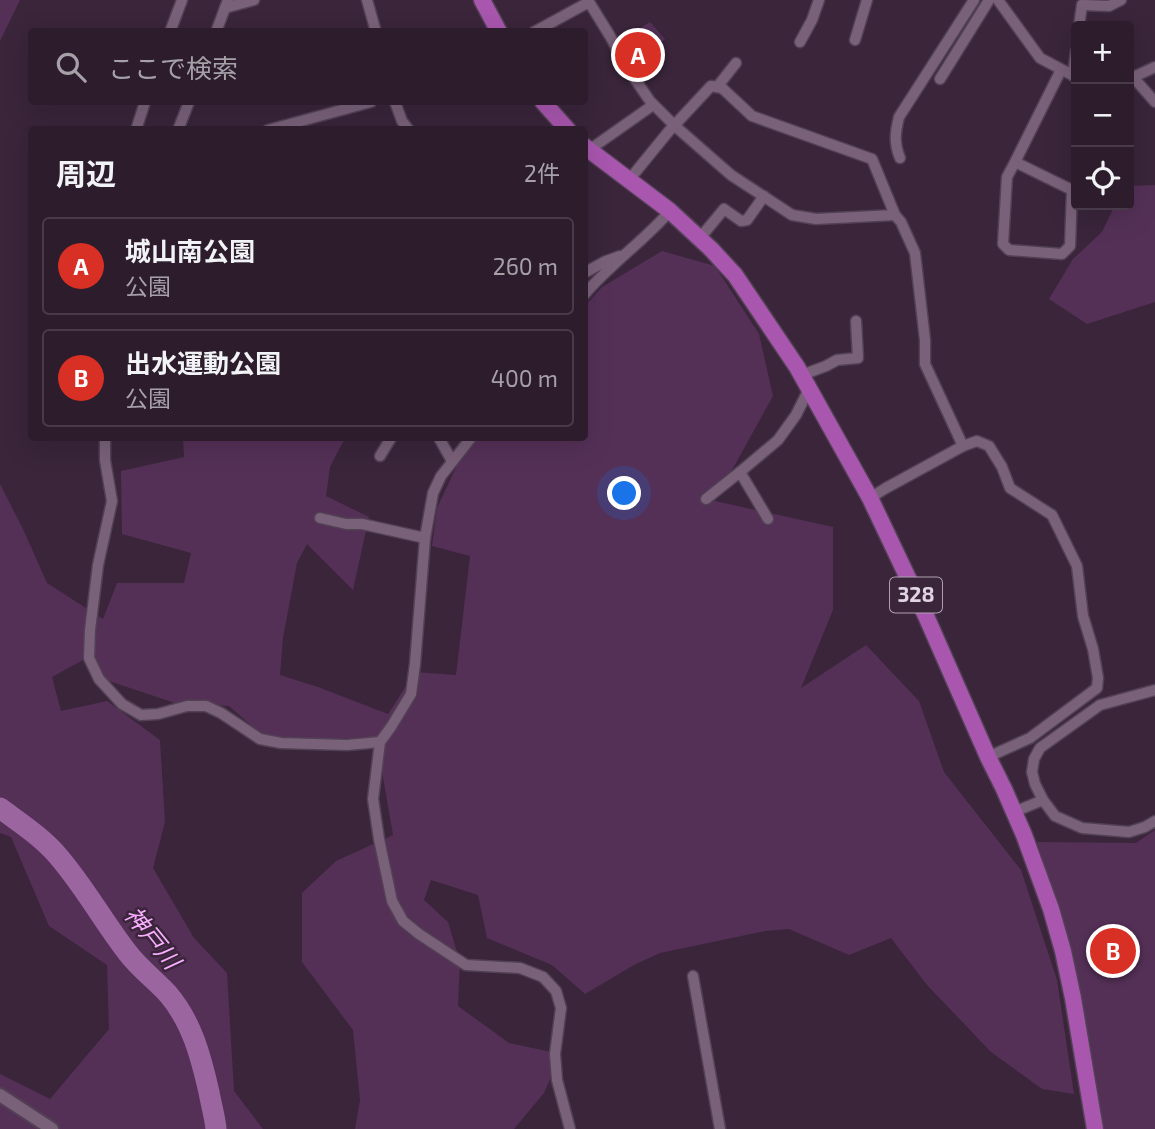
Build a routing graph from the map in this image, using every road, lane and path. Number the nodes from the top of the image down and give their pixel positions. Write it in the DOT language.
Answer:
graph roads {
  1 [pos="182,0"];
  2 [pos="254,0"];
  3 [pos="367,0"];
  4 [pos="482,0"];
  5 [pos="819,0"];
  6 [pos="867,0"];
  7 [pos="974,0"];
  8 [pos="989,0"];
  9 [pos="998,0"];
  10 [pos="1121,0"];
  11 [pos="588,1"];
  12 [pos="227,4"];
  13 [pos="1080,21"];
  14 [pos="172,28"];
  15 [pos="218,28"];
  16 [pos="375,28"];
  17 [pos="497,28"];
  18 [pos="541,28"];
  19 [pos="855,40"];
  20 [pos="800,42"];
  21 [pos="736,62"];
  22 [pos="1155,67"];
  23 [pos="1061,70"];
  24 [pos="1071,74"];
  25 [pos="1134,77"];
  26 [pos="940,79"];
  27 [pos="1134,81"];
  28 [pos="718,87"];
  29 [pos="1155,102"];
  30 [pos="144,105"];
  31 [pos="188,105"];
  32 [pos="360,105"];
  33 [pos="396,105"];
  34 [pos="546,105"];
  35 [pos="653,105"];
  36 [pos="137,126"];
  37 [pos="180,126"];
  38 [pos="283,126"];
  39 [pos="406,126"];
  40 [pos="564,126"];
  41 [pos="675,126"];
  42 [pos="588,147"];
  43 [pos="588,149"];
  44 [pos="900,158"];
  45 [pos="1015,162"];
  46 [pos="629,180"];
  47 [pos="764,196"];
  48 [pos="670,211"];
  49 [pos="895,215"];
  50 [pos="700,238"];
  51 [pos="623,254"];
  52 [pos="588,272"];
  53 [pos="588,291"];
  54 [pos="856,321"];
  55 [pos="806,382"];
  56 [pos="106,441"];
  57 [pos="389,441"];
  58 [pos="441,441"];
  59 [pos="469,441"];
  60 [pos="963,446"];
  61 [pos="380,456"];
  62 [pos="452,461"];
  63 [pos="740,472"];
  64 [pos="870,498"];
  65 [pos="706,499"];
  66 [pos="320,519"];
  67 [pos="768,519"];
  68 [pos="425,538"];
  69 [pos="1155,690"];
  70 [pos="380,742"];
  71 [pos="988,757"];
  72 [pos="1043,800"];
  73 [pos="1014,812"];
  74 [pos="1155,821"];
  75 [pos="693,976"];
  76 [pos="0,1095"];
  77 [pos="52,1129"];
  78 [pos="570,1129"];
  79 [pos="720,1129"];
  80 [pos="1095,1129"];
  1 -- 14 [label="street"];
  2 -- 12 [label="street"];
  3 -- 16 [label="street"];
  4 -- 17 [label="highway"];
  5 -- 20 [label="street"];
  6 -- 19 [label="street"];
  7 -- 44 [label="street"];
  8 -- 26 [label="street"];
  9 -- 23 [label="street"];
  10 -- 13 [label="street"];
  11 -- 18 [label="street"];
  11 -- 35 [label="street"];
  12 -- 15 [label="street"];
  21 -- 28 [label="street"];
  22 -- 25 [label="street"];
  23 -- 24 [label="street"];
  23 -- 45 [label="street"];
  27 -- 29 [label="street"];
  28 -- 41 [label="street"];
  28 -- 49 [label="street"];
  30 -- 36 [label="street"];
  31 -- 37 [label="street"];
  32 -- 38 [label="street"];
  33 -- 39 [label="street"];
  34 -- 40 [label="highway"];
  35 -- 41 [label="street"];
  35 -- 42 [label="street"];
  41 -- 46 [label="street"];
  41 -- 47 [label="street"];
  43 -- 46 [label="highway, 328"];
  45 -- 45 [label="street"];
  46 -- 48 [label="highway, 328"];
  47 -- 49 [label="street"];
  47 -- 50 [label="street"];
  48 -- 50 [label="highway, 328"];
  48 -- 51 [label="street"];
  49 -- 60 [label="street"];
  50 -- 55 [label="highway, 328"];
  51 -- 52 [label="street"];
  51 -- 53 [label="street"];
  54 -- 55 [label="street"];
  55 -- 63 [label="street"];
  55 -- 64 [label="highway, 328"];
  56 -- 70 [label="street"];
  57 -- 61 [label="street"];
  58 -- 62 [label="street"];
  59 -- 62 [label="street"];
  60 -- 64 [label="street"];
  60 -- 71 [label="street"];
  62 -- 68 [label="street"];
  63 -- 65 [label="street"];
  63 -- 67 [label="street"];
  64 -- 71 [label="highway, 328"];
  66 -- 68 [label="street"];
  68 -- 70 [label="street"];
  69 -- 72 [label="street"];
  70 -- 78 [label="street"];
  71 -- 73 [label="highway, 328"];
  72 -- 73 [label="street"];
  72 -- 74 [label="street"];
  73 -- 80 [label="highway, 328"];
  75 -- 79 [label="street"];
  76 -- 77 [label="street"];
}
